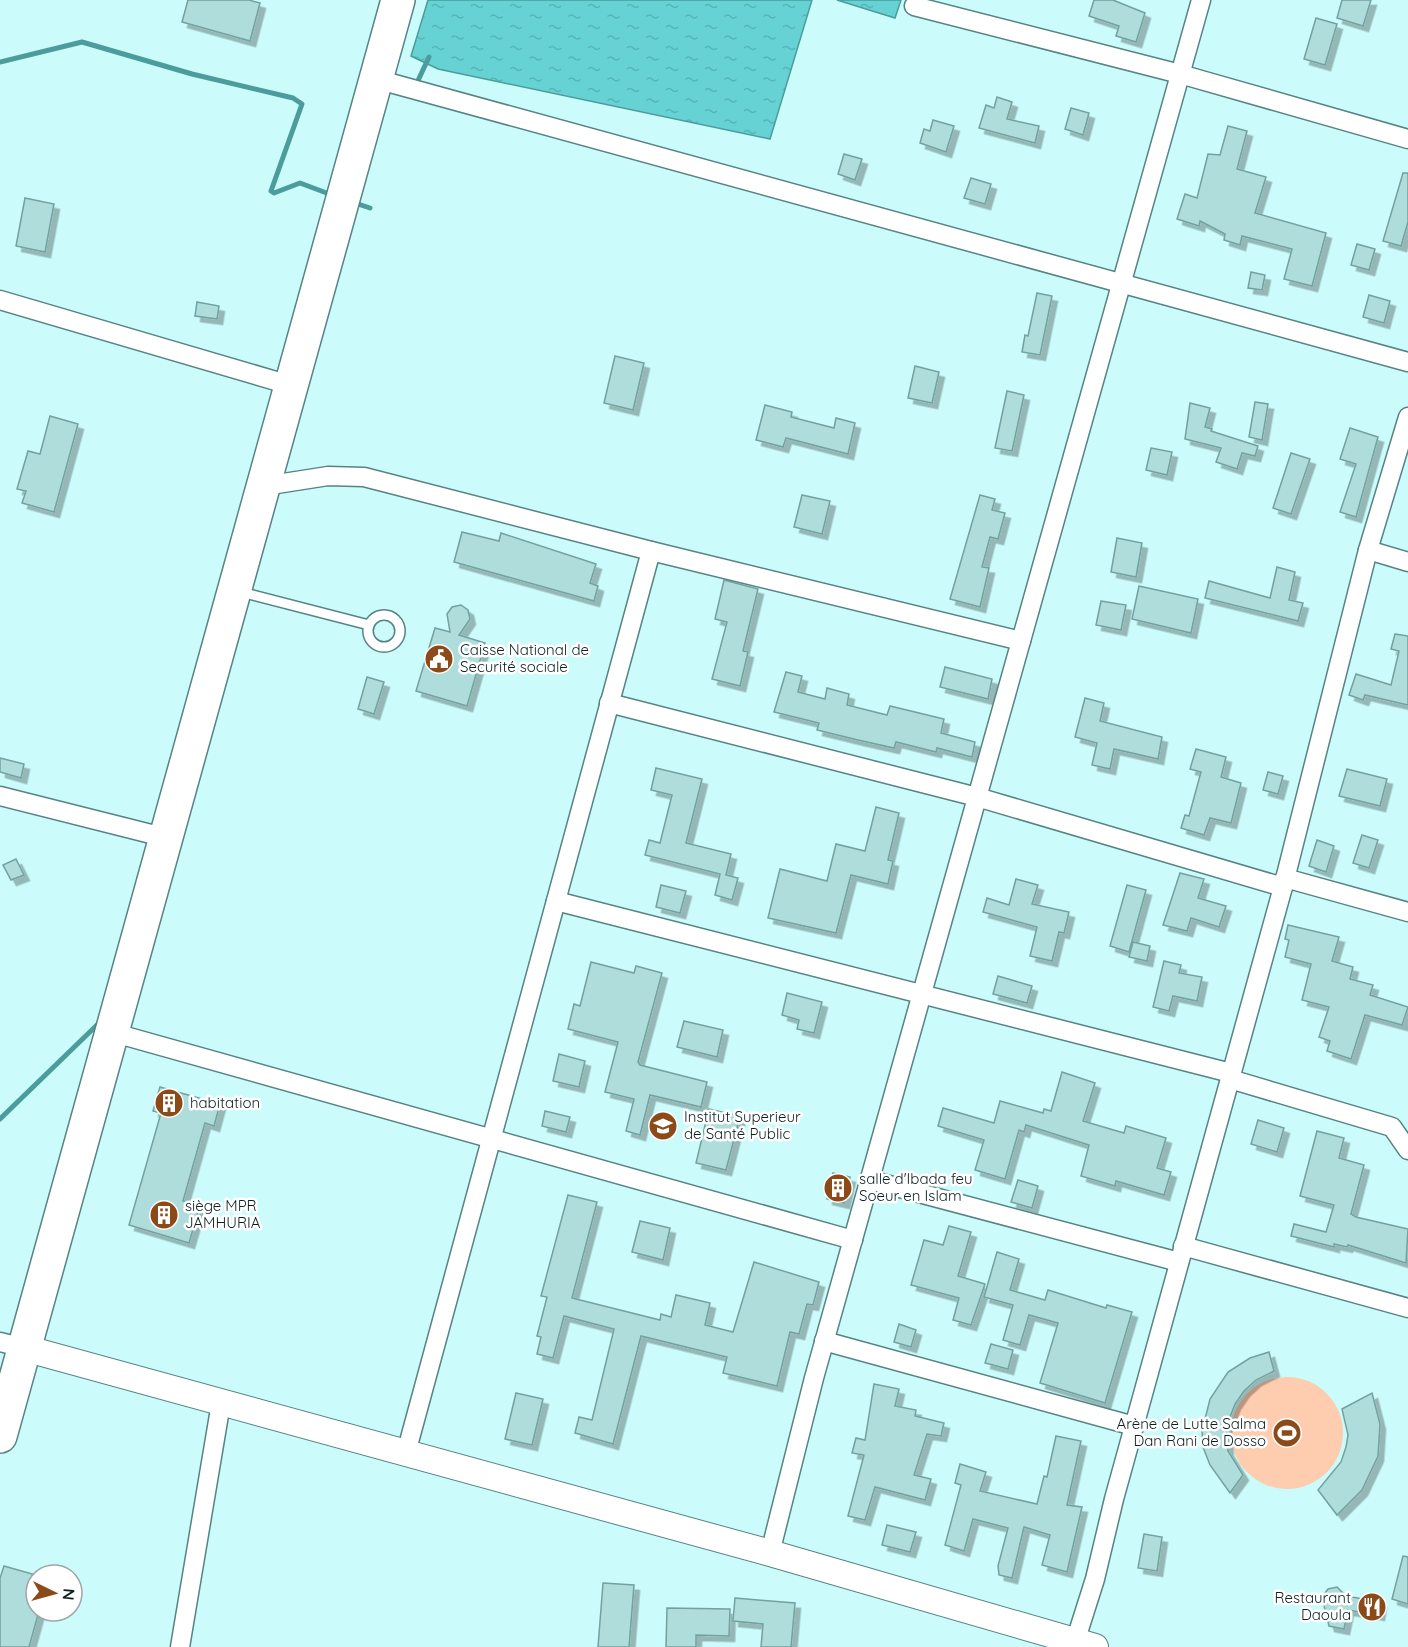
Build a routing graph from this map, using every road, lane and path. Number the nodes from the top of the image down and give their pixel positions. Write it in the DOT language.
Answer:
graph roads {
  1 [pos="398,0"];
  2 [pos="1201,0"];
  3 [pos="914,6"];
  4 [pos="1180,74"];
  5 [pos="392,83"];
  6 [pos="1408,140"];
  7 [pos="1121,285"];
  8 [pos="0,300"];
  9 [pos="1408,362"];
  10 [pos="293,386"];
  11 [pos="1408,417"];
  12 [pos="264,486"];
  13 [pos="1368,550"];
  14 [pos="651,551"];
  15 [pos="1408,562"];
  16 [pos="236,591"];
  17 [pos="369,625"];
  18 [pos="1021,641"];
  19 [pos="609,704"];
  20 [pos="0,796"];
  21 [pos="977,797"];
  22 [pos="167,838"];
  23 [pos="1284,882"];
  24 [pos="556,900"];
  25 [pos="1408,912"];
  26 [pos="922,994"];
  27 [pos="111,1032"];
  28 [pos="1230,1076"];
  29 [pos="492,1138"];
  30 [pos="1408,1150"];
  31 [pos="870,1180"];
  32 [pos="853,1240"];
  33 [pos="1181,1254"];
  34 [pos="1408,1308"];
  35 [pos="824,1341"];
  36 [pos="12,1345"];
  37 [pos="221,1403"];
  38 [pos="1134,1426"];
  39 [pos="0,1436"];
  40 [pos="406,1453"];
  41 [pos="770,1553"];
  42 [pos="1085,1644"];
  43 [pos="180,1647"];
  1 -- 5 [label="highway"];
  2 -- 4 [label="street"];
  3 -- 4 [label="street"];
  4 -- 6 [label="street"];
  4 -- 7 [label="street"];
  5 -- 7 [label="street"];
  5 -- 10 [label="highway"];
  7 -- 9 [label="street"];
  7 -- 18 [label="street"];
  8 -- 10 [label="street"];
  10 -- 12 [label="highway"];
  11 -- 13 [label="street"];
  12 -- 14 [label="street"];
  12 -- 16 [label="highway"];
  13 -- 15 [label="street"];
  13 -- 23 [label="street"];
  14 -- 18 [label="street"];
  14 -- 19 [label="street"];
  16 -- 17 [label="lane"];
  16 -- 22 [label="highway"];
  18 -- 21 [label="street"];
  19 -- 21 [label="street"];
  19 -- 24 [label="street"];
  20 -- 22 [label="street"];
  21 -- 23 [label="street"];
  21 -- 26 [label="street"];
  22 -- 27 [label="highway"];
  23 -- 25 [label="street"];
  23 -- 28 [label="street"];
  24 -- 26 [label="street"];
  24 -- 29 [label="street"];
  26 -- 28 [label="street"];
  26 -- 31 [label="street"];
  27 -- 29 [label="street"];
  27 -- 36 [label="highway"];
  28 -- 30 [label="street"];
  28 -- 33 [label="street"];
  29 -- 32 [label="street"];
  29 -- 40 [label="street"];
  31 -- 32 [label="street"];
  31 -- 33 [label="street"];
  32 -- 35 [label="street"];
  33 -- 34 [label="street"];
  33 -- 38 [label="street"];
  35 -- 38 [label="street"];
  35 -- 41 [label="street"];
  36 -- 37 [label="main road"];
  36 -- 39 [label="highway"];
  37 -- 40 [label="main road"];
  37 -- 43 [label="street"];
  38 -- 42 [label="street"];
  40 -- 41 [label="main road"];
  41 -- 42 [label="main road"];
}
